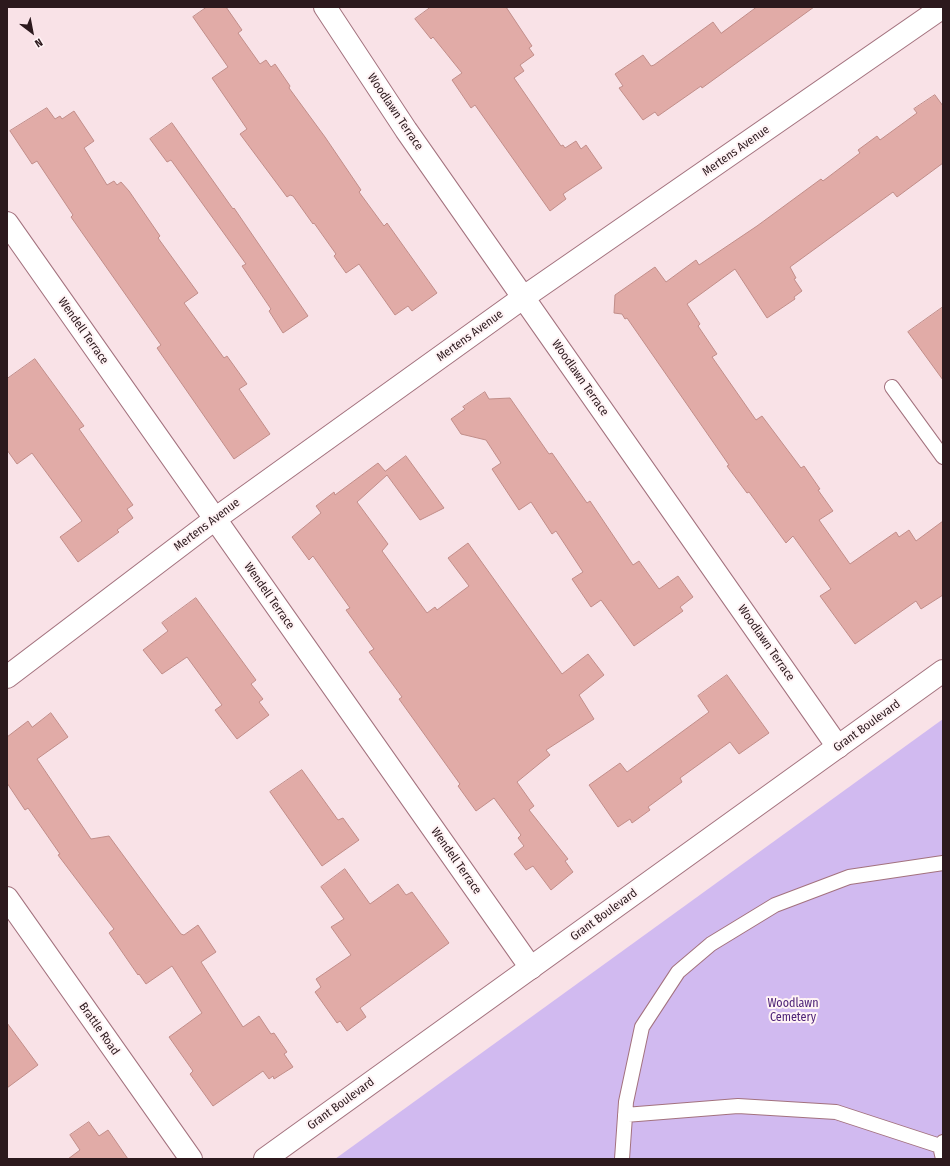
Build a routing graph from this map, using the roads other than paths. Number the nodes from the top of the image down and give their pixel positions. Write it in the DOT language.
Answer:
graph roads {
  1 [pos="325,7"];
  2 [pos="943,7"];
  3 [pos="7,223"];
  4 [pos="524,298"];
  5 [pos="892,387"];
  6 [pos="943,457"];
  7 [pos="215,519"];
  8 [pos="943,671"];
  9 [pos="7,677"];
  10 [pos="838,746"];
  11 [pos="943,863"];
  12 [pos="7,898"];
  13 [pos="531,968"];
  14 [pos="625,1115"];
  15 [pos="942,1149"];
  16 [pos="191,1159"];
  17 [pos="265,1159"];
  18 [pos="622,1159"];
  1 -- 4 [label="street, Woodlawn Terrace"];
  2 -- 4 [label="street, Mertens Avenue"];
  3 -- 7 [label="street, Wendell Terrace"];
  4 -- 7 [label="street, Mertens Avenue"];
  4 -- 10 [label="street, Woodlawn Terrace"];
  5 -- 6 [label="lane"];
  7 -- 9 [label="street, Mertens Avenue"];
  7 -- 13 [label="street, Wendell Terrace"];
  8 -- 10 [label="street, Grant Boulevard"];
  10 -- 13 [label="street, Grant Boulevard"];
  11 -- 14 [label="lane"];
  12 -- 16 [label="street, Brattle Road"];
  13 -- 17 [label="street, Grant Boulevard"];
  14 -- 15 [label="lane"];
  14 -- 18 [label="lane"];
}
